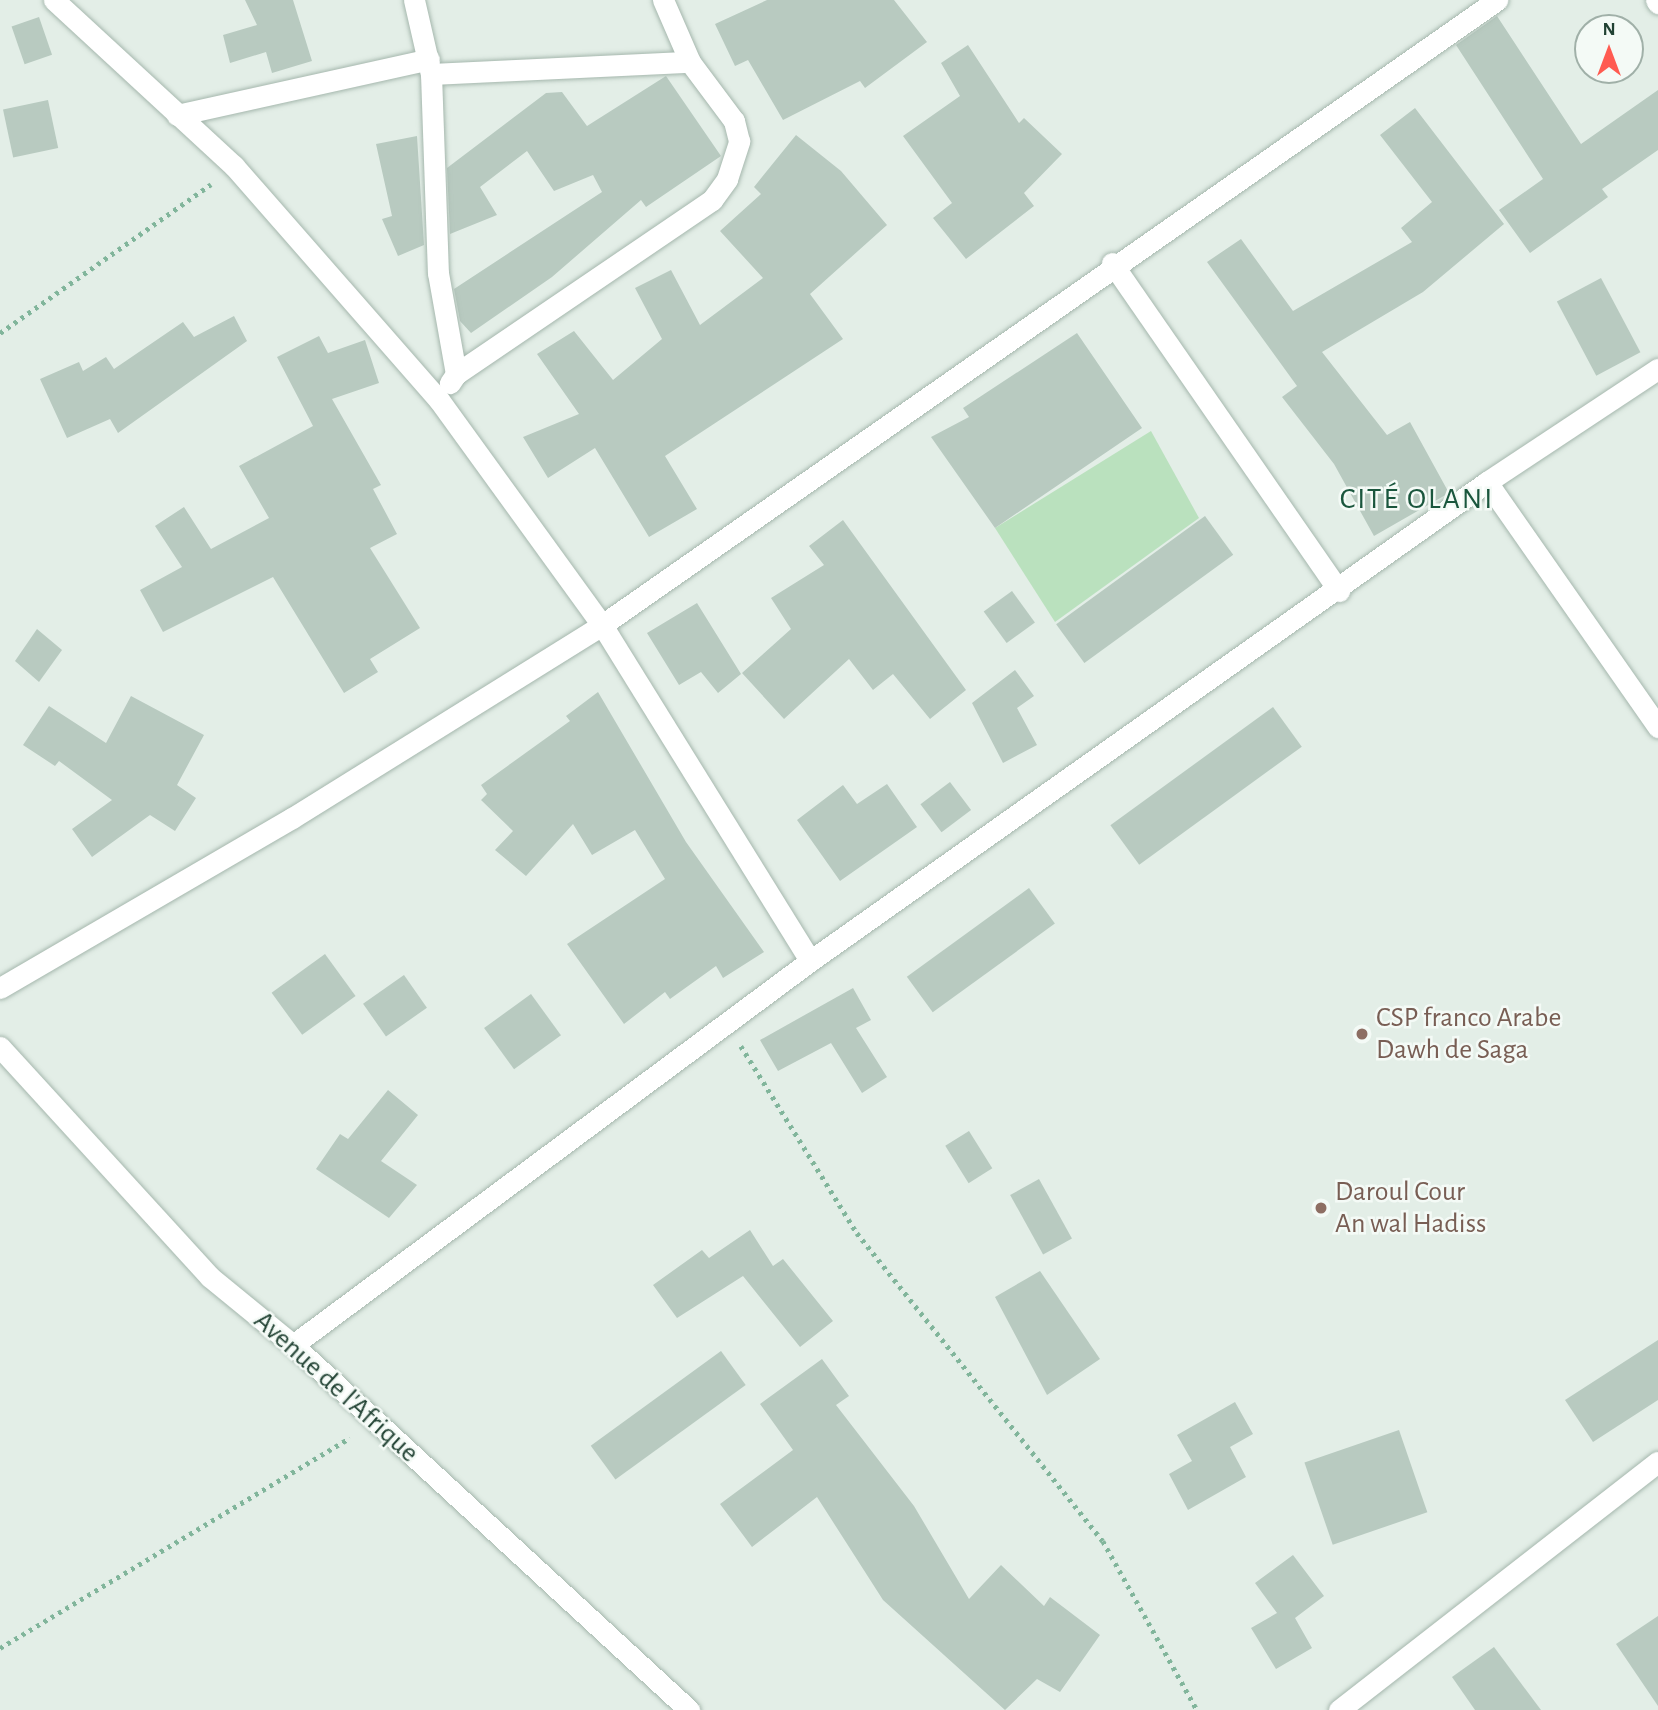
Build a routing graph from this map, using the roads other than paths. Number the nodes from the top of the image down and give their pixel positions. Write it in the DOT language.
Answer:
graph roads {
  1 [pos="54,0"];
  2 [pos="414,0"];
  3 [pos="663,0"];
  4 [pos="1497,0"];
  5 [pos="690,62"];
  6 [pos="430,66"];
  7 [pos="177,115"];
  8 [pos="1112,263"];
  9 [pos="1658,369"];
  10 [pos="456,374"];
  11 [pos="439,400"];
  12 [pos="1487,482"];
  13 [pos="1339,591"];
  14 [pos="602,625"];
  15 [pos="1658,727"];
  16 [pos="810,961"];
  17 [pos="0,988"];
  18 [pos="0,1047"];
  19 [pos="293,1345"];
  20 [pos="1658,1462"];
  21 [pos="689,1710"];
  22 [pos="1339,1710"];
  1 -- 7 [label="street"];
  2 -- 6 [label="street"];
  3 -- 5 [label="street"];
  4 -- 8 [label="street"];
  5 -- 6 [label="street"];
  5 -- 10 [label="street"];
  6 -- 7 [label="street"];
  6 -- 10 [label="street"];
  7 -- 11 [label="street"];
  8 -- 13 [label="street"];
  8 -- 14 [label="street"];
  9 -- 12 [label="street"];
  10 -- 11 [label="street"];
  11 -- 14 [label="street"];
  12 -- 13 [label="street"];
  12 -- 15 [label="street"];
  13 -- 16 [label="street"];
  14 -- 16 [label="street"];
  14 -- 17 [label="street"];
  16 -- 19 [label="street"];
  18 -- 19 [label="street, Avenue de l'Afrique"];
  19 -- 21 [label="street, Avenue de l'Afrique"];
  20 -- 22 [label="street"];
}
